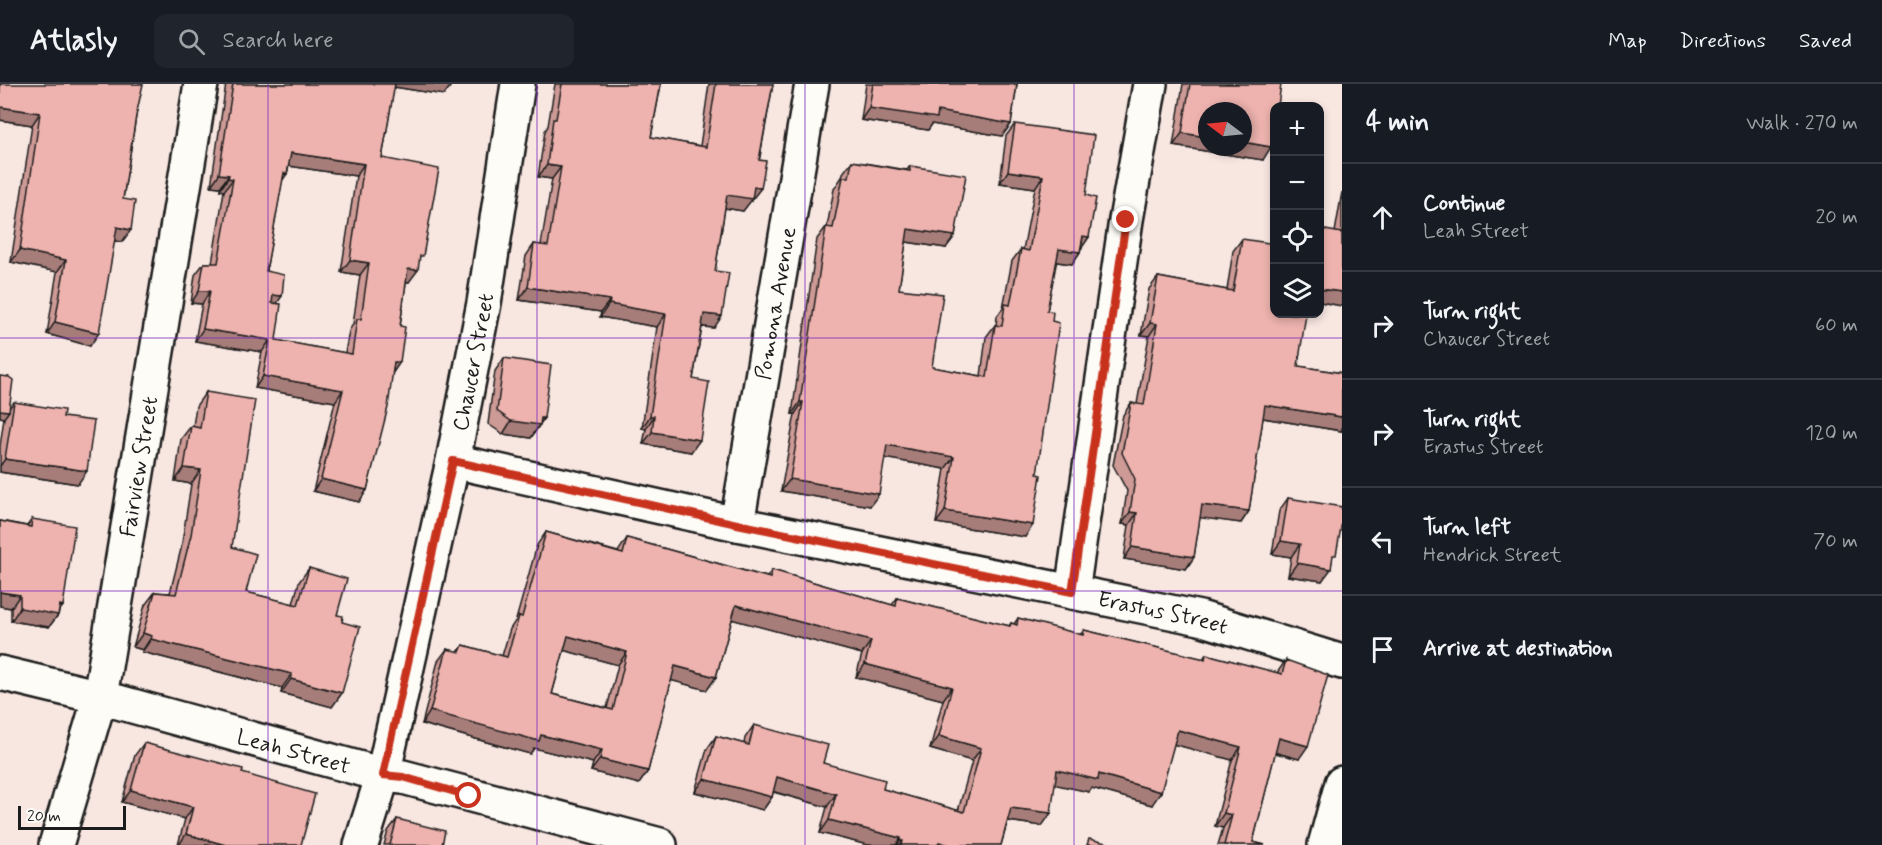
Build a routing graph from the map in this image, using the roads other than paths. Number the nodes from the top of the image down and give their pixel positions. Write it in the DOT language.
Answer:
graph roads {
  1 [pos="201,84"];
  2 [pos="518,84"];
  3 [pos="812,84"];
  4 [pos="1150,84"];
  5 [pos="453,461"];
  6 [pos="737,524"];
  7 [pos="1072,592"];
  8 [pos="1342,662"];
  9 [pos="0,673"];
  10 [pos="100,697"];
  11 [pos="383,775"];
  12 [pos="1342,783"];
  13 [pos="56,845"];
  14 [pos="361,845"];
  15 [pos="660,845"];
  16 [pos="1325,845"];
  1 -- 10 [label="street, Fairview Street"];
  2 -- 5 [label="street, Chaucer Street"];
  3 -- 6 [label="street, Pomona Avenue"];
  4 -- 7 [label="street"];
  5 -- 6 [label="street, Erastus Street"];
  5 -- 11 [label="street, Chaucer Street"];
  6 -- 7 [label="street, Erastus Street"];
  7 -- 8 [label="street, Erastus Street"];
  9 -- 10 [label="street, Leah Street"];
  10 -- 11 [label="street, Leah Street"];
  10 -- 13 [label="street, Fairview Street"];
  11 -- 14 [label="street, Chaucer Street"];
  11 -- 15 [label="street, Leah Street"];
  12 -- 16 [label="street"];
}
